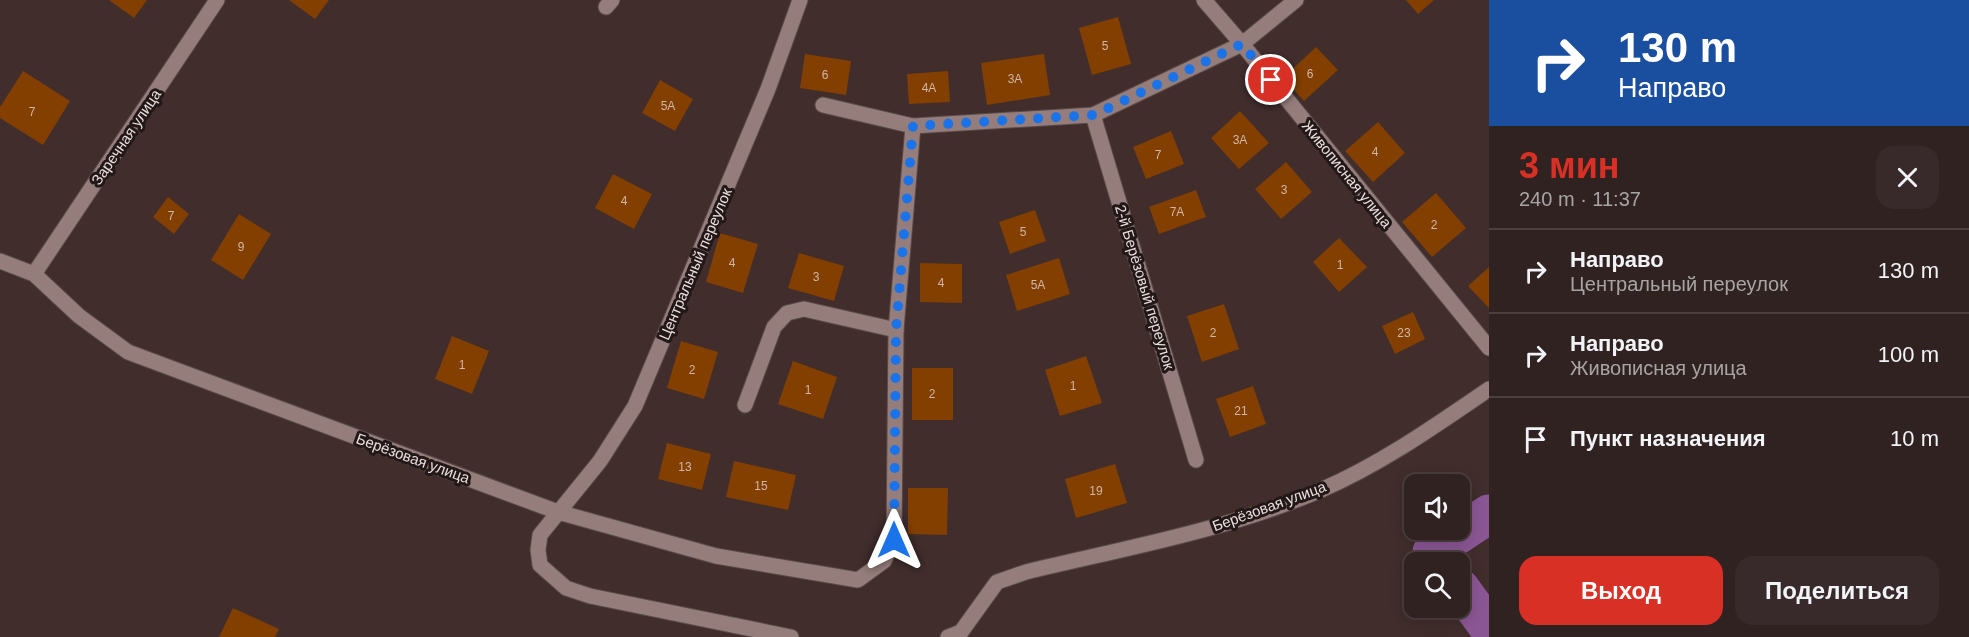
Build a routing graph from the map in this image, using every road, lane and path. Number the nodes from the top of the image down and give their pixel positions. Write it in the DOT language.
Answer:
graph roads {
  1 [pos="217,0"];
  2 [pos="800,0"];
  3 [pos="1204,0"];
  4 [pos="1296,0"];
  5 [pos="1242,44"];
  6 [pos="823,105"];
  7 [pos="1094,115"];
  8 [pos="913,126"];
  9 [pos="0,261"];
  10 [pos="34,274"];
  11 [pos="896,330"];
  12 [pos="1489,348"];
  13 [pos="1489,389"];
  14 [pos="745,405"];
  15 [pos="1197,460"];
  16 [pos="558,512"];
  17 [pos="791,637"];
  18 [pos="948,637"];
  1 -- 10 [label="street, Заречная улица"];
  2 -- 16 [label="street, Центральный переулок"];
  3 -- 5 [label="street, Живописная улица"];
  4 -- 5 [label="street"];
  5 -- 7 [label="street"];
  5 -- 12 [label="street, Живописная улица"];
  6 -- 8 [label="street"];
  7 -- 8 [label="street"];
  7 -- 15 [label="street, 2-й Берёзовый переулок"];
  8 -- 11 [label="street"];
  9 -- 10 [label="street, Берёзовая улица"];
  10 -- 16 [label="street, Берёзовая улица"];
  11 -- 14 [label="street"];
  11 -- 16 [label="street, Берёзовая улица"];
  13 -- 18 [label="street, Берёзовая улица"];
  16 -- 17 [label="street, Центральный переулок"];
}
